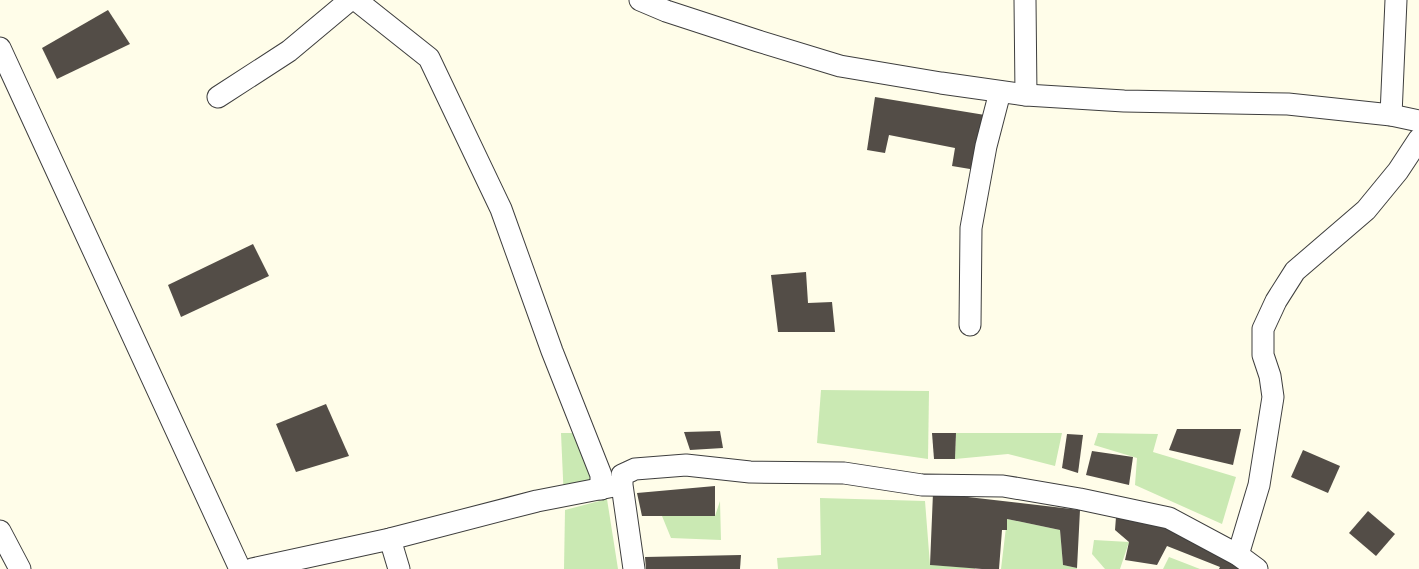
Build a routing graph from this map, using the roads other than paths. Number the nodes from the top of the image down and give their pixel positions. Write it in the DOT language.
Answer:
graph roads {
  1 [pos="350,0"];
  2 [pos="356,0"];
  3 [pos="640,0"];
  4 [pos="1025,0"];
  5 [pos="1396,0"];
  6 [pos="0,48"];
  7 [pos="5,70"];
  8 [pos="1000,92"];
  9 [pos="1026,95"];
  10 [pos="218,97"];
  11 [pos="1391,115"];
  12 [pos="1419,121"];
  13 [pos="1419,139"];
  14 [pos="970,325"];
  15 [pos="622,485"];
  16 [pos="601,489"];
  17 [pos="0,531"];
  18 [pos="390,539"];
  19 [pos="1238,555"];
  20 [pos="20,569"];
  21 [pos="240,569"];
  22 [pos="252,569"];
  23 [pos="399,569"];
  24 [pos="634,569"];
  25 [pos="1257,569"];
  1 -- 10 [label="street"];
  2 -- 16 [label="street"];
  3 -- 8 [label="street"];
  4 -- 9 [label="street"];
  5 -- 11 [label="street"];
  6 -- 7 [label="street"];
  7 -- 21 [label="street"];
  8 -- 9 [label="street"];
  8 -- 14 [label="street"];
  9 -- 11 [label="street"];
  11 -- 12 [label="street"];
  13 -- 19 [label="street"];
  15 -- 16 [label="street"];
  15 -- 19 [label="street"];
  15 -- 24 [label="street"];
  16 -- 18 [label="street"];
  17 -- 20 [label="street"];
  18 -- 22 [label="street"];
  18 -- 23 [label="street"];
  19 -- 25 [label="street"];
}
